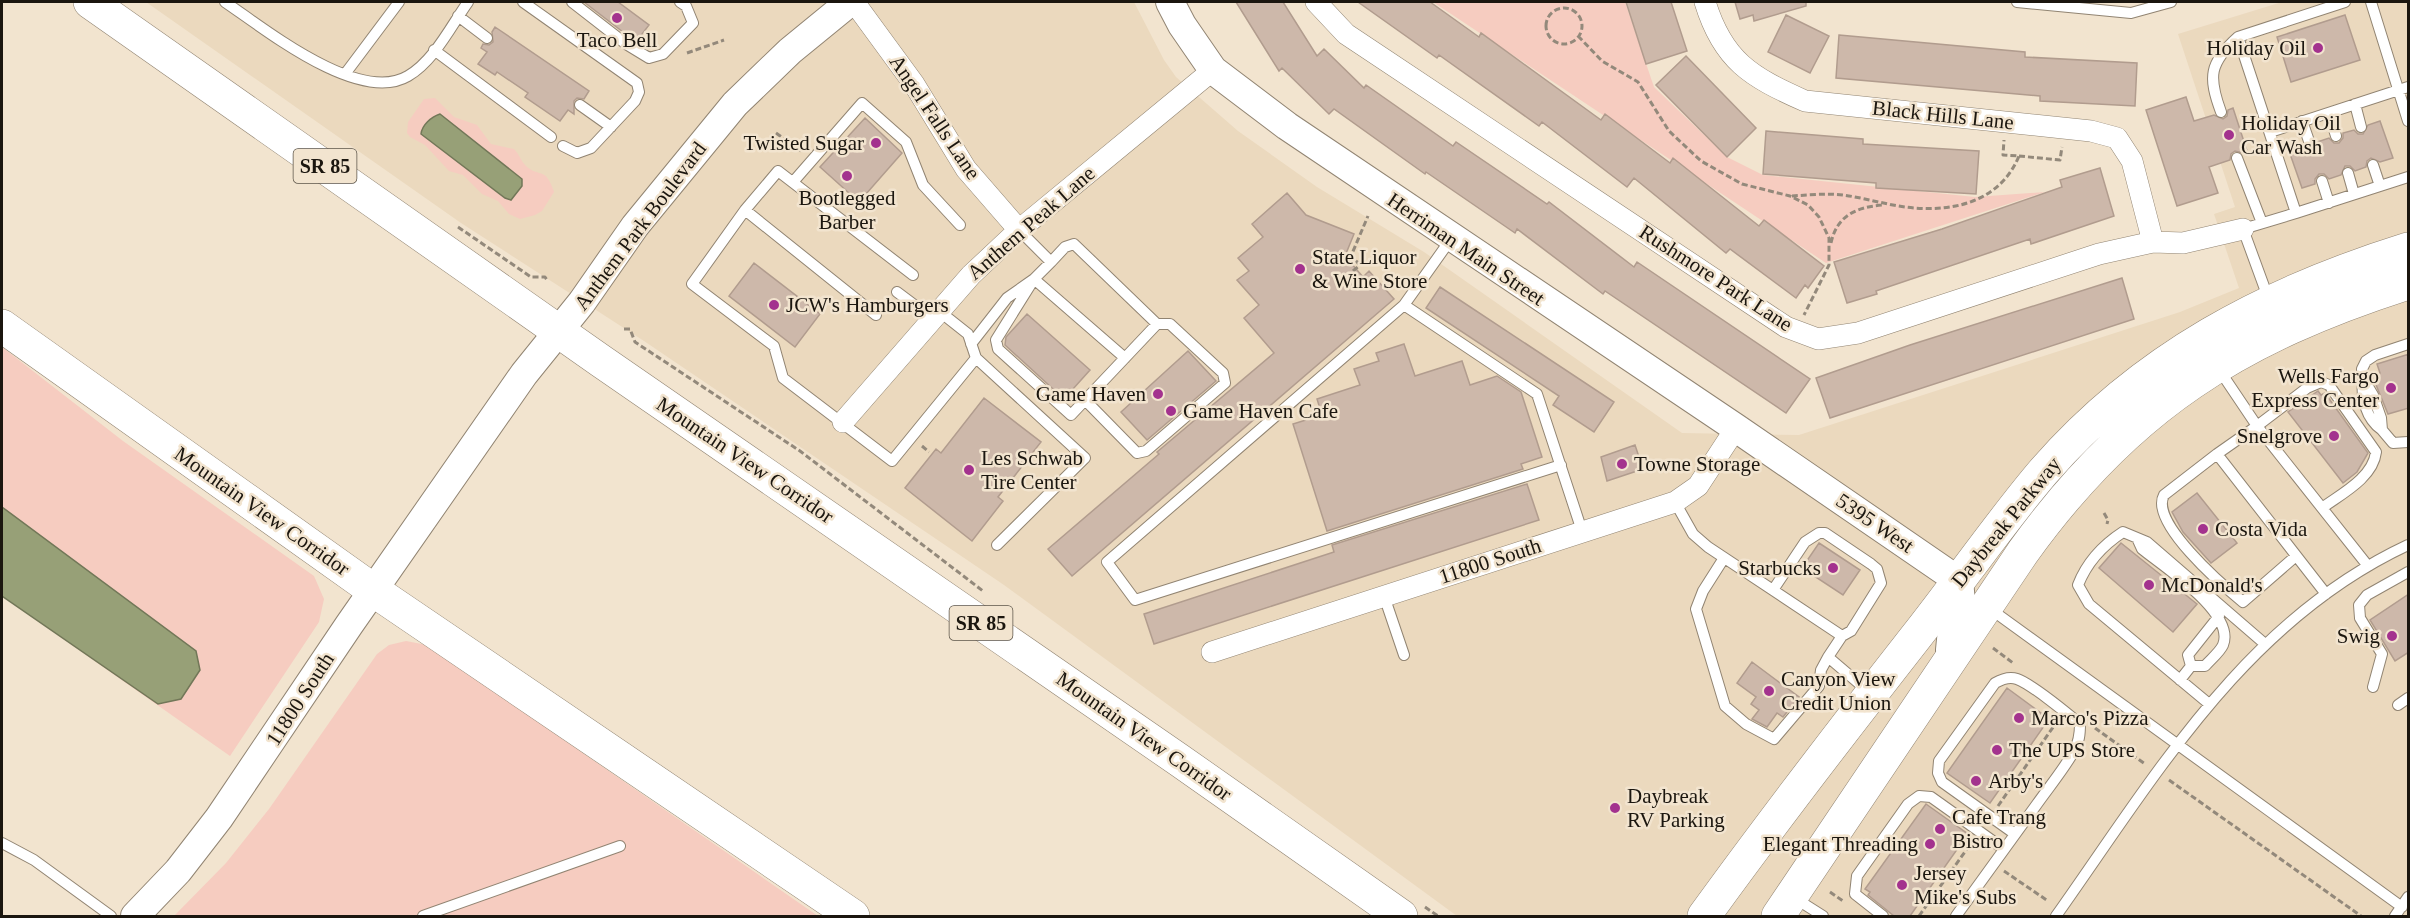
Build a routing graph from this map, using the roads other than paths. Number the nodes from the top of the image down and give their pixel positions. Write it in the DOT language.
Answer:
graph roads {
  1 [pos="90,2"];
  2 [pos="225,2"];
  3 [pos="399,2"];
  4 [pos="468,2"];
  5 [pos="523,2"];
  6 [pos="572,2"];
  7 [pos="852,2"];
  8 [pos="1170,2"];
  9 [pos="1317,2"];
  10 [pos="1705,2"];
  11 [pos="2017,2"];
  12 [pos="2171,2"];
  13 [pos="2345,2"];
  14 [pos="2371,2"];
  15 [pos="683,4"];
  16 [pos="458,16"];
  17 [pos="2238,37"];
  18 [pos="488,38"];
  19 [pos="434,50"];
  20 [pos="1213,70"];
  21 [pos="345,74"];
  22 [pos="2404,88"];
  23 [pos="2355,104"];
  24 [pos="580,105"];
  25 [pos="2222,112"];
  26 [pos="2329,113"];
  27 [pos="2302,121"];
  28 [pos="2409,121"];
  29 [pos="610,127"];
  30 [pos="2361,127"];
  31 [pos="2270,132"];
  32 [pos="2336,135"];
  33 [pos="552,137"];
  34 [pos="2310,144"];
  35 [pos="563,146"];
  36 [pos="2237,158"];
  37 [pos="2373,165"];
  38 [pos="2348,173"];
  39 [pos="2409,177"];
  40 [pos="793,182"];
  41 [pos="2322,182"];
  42 [pos="2380,186"];
  43 [pos="2354,194"];
  44 [pos="2329,203"];
  45 [pos="746,210"];
  46 [pos="2296,213"];
  47 [pos="960,225"];
  48 [pos="2253,226"];
  49 [pos="1019,230"];
  50 [pos="1451,239"];
  51 [pos="2153,242"];
  52 [pos="2409,249"];
  53 [pos="1051,262"];
  54 [pos="913,275"];
  55 [pos="1034,279"];
  56 [pos="2409,283"];
  57 [pos="897,292"];
  58 [pos="2269,301"];
  59 [pos="1404,305"];
  60 [pos="876,315"];
  61 [pos="936,315"];
  62 [pos="1157,324"];
  63 [pos="2,326"];
  64 [pos="560,331"];
  65 [pos="971,344"];
  66 [pos="2409,344"];
  67 [pos="976,358"];
  68 [pos="1125,358"];
  69 [pos="2216,366"];
  70 [pos="1085,400"];
  71 [pos="843,422"];
  72 [pos="2257,426"];
  73 [pos="1736,428"];
  74 [pos="2409,442"];
  75 [pos="2217,454"];
  76 [pos="1561,465"];
  77 [pos="1791,466"];
  78 [pos="2043,473"];
  79 [pos="457,474"];
  80 [pos="1675,502"];
  81 [pos="2322,508"];
  82 [pos="1582,531"];
  83 [pos="2137,538"];
  84 [pos="997,545"];
  85 [pos="2409,545"];
  86 [pos="2296,556"];
  87 [pos="1724,558"];
  88 [pos="2367,566"];
  89 [pos="2409,572"];
  90 [pos="1959,581"];
  91 [pos="373,590"];
  92 [pos="1773,590"];
  93 [pos="2326,594"];
  94 [pos="1384,596"];
  95 [pos="1986,606"];
  96 [pos="2219,616"];
  97 [pos="1842,636"];
  98 [pos="2265,644"];
  99 [pos="1212,652"];
  100 [pos="1404,656"];
  101 [pos="1828,657"];
  102 [pos="1950,660"];
  103 [pos="2191,666"];
  104 [pos="2180,680"];
  105 [pos="2373,687"];
  106 [pos="1871,693"];
  107 [pos="2409,698"];
  108 [pos="2208,703"];
  109 [pos="2398,705"];
  110 [pos="2177,747"];
  111 [pos="2015,834"];
  112 [pos="2,843"];
  113 [pos="620,846"];
  114 [pos="2004,849"];
  115 [pos="2405,902"];
  116 [pos="1785,906"];
  117 [pos="111,916"];
  118 [pos="135,916"];
  119 [pos="425,916"];
  120 [pos="853,916"];
  121 [pos="1401,916"];
  122 [pos="1704,916"];
  123 [pos="1823,916"];
  124 [pos="1883,916"];
  125 [pos="1956,916"];
  126 [pos="2056,916"];
  127 [pos="2395,916"];
  1 -- 64 [label="main road, Mountain View Corridor / SR 85"];
  2 -- 21 [label="lane"];
  3 -- 21 [label="lane"];
  4 -- 16 [label="lane"];
  5 -- 29 [label="lane"];
  6 -- 15 [label="lane"];
  7 -- 49 [label="street, Angel Falls Lane"];
  7 -- 64 [label="main road, Anthem Park Boulevard"];
  8 -- 20 [label="main road, Herriman Main Street"];
  9 -- 51 [label="street, Rushmore Park Lane"];
  10 -- 51 [label="street, Black Hills Lane"];
  11 -- 12 [label="lane"];
  13 -- 17 [label="lane"];
  14 -- 22 [label="lane"];
  16 -- 18 [label="lane"];
  16 -- 19 [label="lane"];
  17 -- 25 [label="lane"];
  17 -- 31 [label="lane"];
  19 -- 21 [label="lane"];
  19 -- 33 [label="lane"];
  20 -- 49 [label="street, Anthem Peak Lane"];
  20 -- 50 [label="main road, Herriman Main Street"];
  22 -- 23 [label="lane"];
  22 -- 28 [label="lane"];
  23 -- 26 [label="lane"];
  23 -- 30 [label="lane"];
  24 -- 29 [label="lane"];
  26 -- 27 [label="lane"];
  26 -- 32 [label="lane"];
  27 -- 31 [label="lane"];
  27 -- 34 [label="lane"];
  29 -- 35 [label="lane"];
  31 -- 46 [label="lane"];
  36 -- 48 [label="lane"];
  37 -- 42 [label="lane"];
  38 -- 43 [label="lane"];
  39 -- 42 [label="lane"];
  40 -- 45 [label="lane"];
  40 -- 47 [label="lane"];
  40 -- 54 [label="lane"];
  41 -- 44 [label="lane"];
  42 -- 43 [label="lane"];
  43 -- 44 [label="lane"];
  44 -- 46 [label="lane"];
  45 -- 60 [label="lane"];
  45 -- 71 [label="lane"];
  46 -- 48 [label="lane"];
  48 -- 51 [label="street, Rushmore Park Lane"];
  48 -- 58 [label="lane"];
  49 -- 53 [label="lane"];
  49 -- 61 [label="street, Anthem Peak Lane"];
  50 -- 59 [label="lane"];
  50 -- 73 [label="main road, Herriman Main Street"];
  52 -- 58 [label="main road, Daybreak Parkway"];
  53 -- 55 [label="lane"];
  53 -- 62 [label="lane"];
  55 -- 65 [label="lane"];
  55 -- 68 [label="lane"];
  55 -- 70 [label="lane"];
  56 -- 69 [label="main road, Daybreak Parkway"];
  57 -- 61 [label="lane"];
  58 -- 78 [label="main road, Daybreak Parkway"];
  59 -- 76 [label="lane"];
  59 -- 76 [label="lane"];
  61 -- 65 [label="lane"];
  61 -- 71 [label="street, Anthem Peak Lane"];
  62 -- 68 [label="lane"];
  62 -- 70 [label="lane"];
  63 -- 91 [label="main road, Mountain View Corridor"];
  64 -- 79 [label="main road, Anthem Park Boulevard"];
  64 -- 121 [label="main road, Mountain View Corridor / SR 85"];
  65 -- 67 [label="lane"];
  66 -- 74 [label="lane"];
  67 -- 71 [label="lane"];
  67 -- 84 [label="lane"];
  68 -- 70 [label="lane"];
  69 -- 72 [label="lane"];
  69 -- 95 [label="main road, Daybreak Parkway"];
  72 -- 75 [label="lane"];
  72 -- 81 [label="lane"];
  72 -- 81 [label="lane"];
  73 -- 77 [label="main road, Herriman Main Street"];
  73 -- 80 [label="street, 11800 South"];
  75 -- 86 [label="lane"];
  75 -- 86 [label="lane"];
  76 -- 82 [label="lane"];
  77 -- 90 [label="main road, 5395 West"];
  78 -- 90 [label="main road, Daybreak Parkway"];
  78 -- 95 [label="main road"];
  79 -- 91 [label="main road, 11800 South"];
  80 -- 82 [label="street, 11800 South"];
  80 -- 87 [label="lane"];
  81 -- 88 [label="lane"];
  82 -- 94 [label="street, 11800 South"];
  83 -- 96 [label="lane"];
  83 -- 98 [label="lane"];
  83 -- 104 [label="lane"];
  85 -- 88 [label="lane"];
  86 -- 93 [label="lane"];
  87 -- 92 [label="lane"];
  87 -- 101 [label="lane"];
  88 -- 93 [label="lane"];
  89 -- 105 [label="lane"];
  90 -- 102 [label="main road"];
  90 -- 106 [label="main road, Daybreak Parkway"];
  91 -- 118 [label="main road, 11800 South"];
  91 -- 120 [label="main road, Mountain View Corridor"];
  92 -- 97 [label="lane"];
  92 -- 97 [label="lane"];
  93 -- 98 [label="lane"];
  94 -- 99 [label="street, 11800 South"];
  94 -- 100 [label="lane"];
  95 -- 102 [label="main road, Daybreak Parkway"];
  95 -- 110 [label="lane"];
  96 -- 103 [label="lane"];
  96 -- 103 [label="lane"];
  97 -- 101 [label="lane"];
  98 -- 108 [label="lane"];
  101 -- 106 [label="lane"];
  102 -- 116 [label="main road, Daybreak Parkway"];
  103 -- 104 [label="lane"];
  104 -- 108 [label="lane"];
  106 -- 122 [label="main road, Daybreak Parkway"];
  107 -- 109 [label="lane"];
  108 -- 110 [label="lane"];
  110 -- 115 [label="lane"];
  110 -- 126 [label="lane"];
  111 -- 111 [label="lane"];
  111 -- 114 [label="lane"];
  112 -- 117 [label="lane"];
  113 -- 119 [label="lane"];
  114 -- 124 [label="lane"];
  114 -- 125 [label="lane"];
  115 -- 127 [label="lane"];
  116 -- 123 [label="lane"];
}
